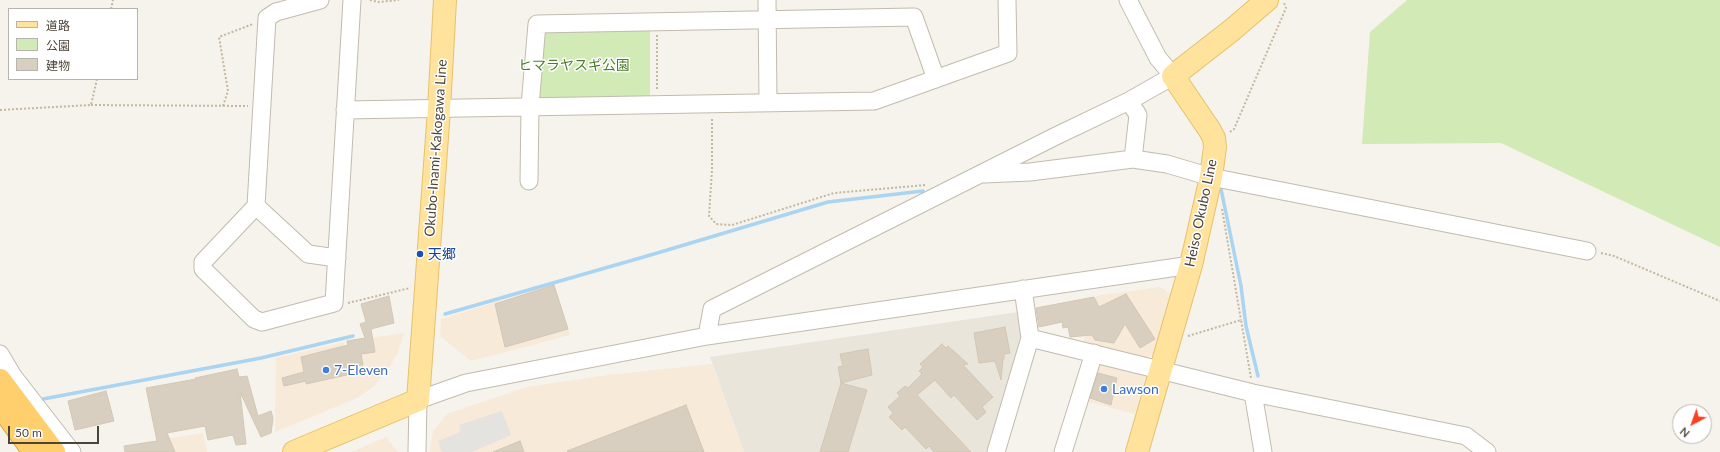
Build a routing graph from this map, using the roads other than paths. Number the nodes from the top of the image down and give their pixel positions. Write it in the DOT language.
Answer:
graph roads {
  1 [pos="320,0"];
  2 [pos="352,0"];
  3 [pos="445,0"];
  4 [pos="767,0"];
  5 [pos="1007,0"];
  6 [pos="1128,0"];
  7 [pos="1267,0"];
  8 [pos="768,20"];
  9 [pos="1173,76"];
  10 [pos="936,79"];
  11 [pos="1129,101"];
  12 [pos="768,102"];
  13 [pos="530,106"];
  14 [pos="440,109"];
  15 [pos="345,110"];
  16 [pos="1133,159"];
  17 [pos="978,174"];
  18 [pos="1211,177"];
  19 [pos="529,181"];
  20 [pos="256,206"];
  21 [pos="1587,251"];
  22 [pos="337,258"];
  23 [pos="1191,265"];
  24 [pos="1023,289"];
  25 [pos="707,336"];
  26 [pos="1030,338"];
  27 [pos="1094,353"];
  28 [pos="0,354"];
  29 [pos="1161,371"];
  30 [pos="0,380"];
  31 [pos="1253,393"];
  32 [pos="418,400"];
  33 [pos="0,405"];
  34 [pos="34,452"];
  35 [pos="54,452"];
  36 [pos="72,452"];
  37 [pos="294,452"];
  38 [pos="417,452"];
  39 [pos="996,452"];
  40 [pos="1063,452"];
  41 [pos="1137,452"];
  42 [pos="1263,452"];
  43 [pos="1487,452"];
  1 -- 20 [label="street"];
  2 -- 15 [label="street"];
  3 -- 14 [label="main road, Okubo-Inami-Kakogawa Line"];
  4 -- 8 [label="street"];
  5 -- 10 [label="street"];
  6 -- 9 [label="street"];
  7 -- 9 [label="main road"];
  8 -- 10 [label="street"];
  8 -- 12 [label="street"];
  8 -- 13 [label="street"];
  9 -- 11 [label="street"];
  9 -- 18 [label="main road, Heiso Okubo Line"];
  10 -- 12 [label="street"];
  11 -- 16 [label="street"];
  11 -- 17 [label="street"];
  12 -- 13 [label="street"];
  13 -- 14 [label="street"];
  13 -- 19 [label="street"];
  14 -- 15 [label="street"];
  14 -- 32 [label="main road, Okubo-Inami-Kakogawa Line"];
  15 -- 22 [label="street"];
  16 -- 17 [label="street"];
  16 -- 18 [label="street"];
  17 -- 25 [label="street"];
  18 -- 21 [label="street"];
  18 -- 23 [label="main road, Heiso Okubo Line"];
  20 -- 22 [label="street"];
  20 -- 22 [label="street"];
  23 -- 24 [label="street"];
  23 -- 29 [label="main road, Heiso Okubo Line"];
  24 -- 25 [label="street"];
  24 -- 26 [label="street"];
  25 -- 32 [label="street"];
  26 -- 27 [label="street"];
  26 -- 39 [label="street"];
  27 -- 29 [label="street"];
  27 -- 40 [label="street"];
  28 -- 36 [label="street"];
  29 -- 31 [label="street"];
  29 -- 41 [label="main road, Heiso Okubo Line"];
  30 -- 35 [label="highway"];
  31 -- 42 [label="street"];
  31 -- 43 [label="street"];
  32 -- 37 [label="main road"];
  32 -- 38 [label="street"];
  33 -- 34 [label="highway"];
}
